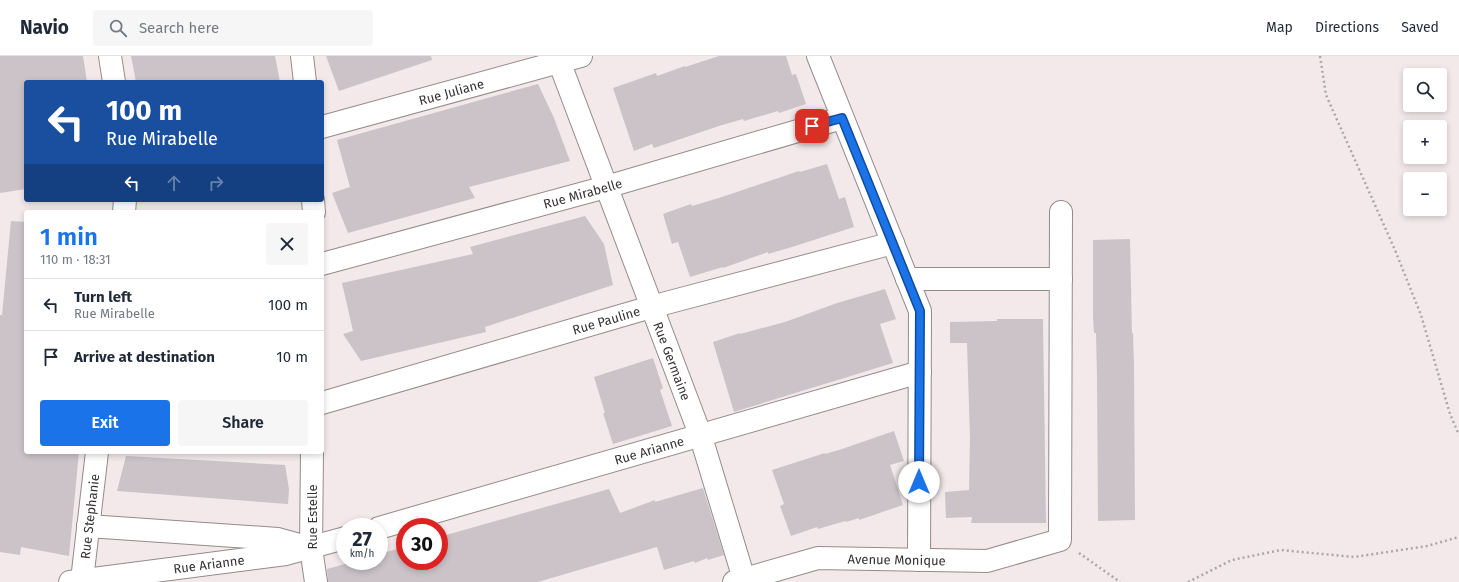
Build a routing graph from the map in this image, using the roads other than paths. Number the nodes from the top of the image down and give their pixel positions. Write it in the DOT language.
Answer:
graph roads {
  1 [pos="110,56"];
  2 [pos="302,56"];
  3 [pos="581,56"];
  4 [pos="818,56"];
  5 [pos="558,59"];
  6 [pos="114,80"];
  7 [pos="306,80"];
  8 [pos="842,118"];
  9 [pos="324,126"];
  10 [pos="606,187"];
  11 [pos="1061,212"];
  12 [pos="893,243"];
  13 [pos="324,263"];
  14 [pos="907,279"];
  15 [pos="1061,279"];
  16 [pos="651,307"];
  17 [pos="920,372"];
  18 [pos="324,402"];
  19 [pos="700,434"];
  20 [pos="97,454"];
  21 [pos="312,454"];
  22 [pos="388,525"];
  23 [pos="88,526"];
  24 [pos="336,541"];
  25 [pos="311,548"];
  26 [pos="919,560"];
  27 [pos="739,580"];
  28 [pos="76,581"];
  29 [pos="316,582"];
  1 -- 6 [label="street"];
  2 -- 7 [label="street"];
  3 -- 5 [label="street, Rue Juliane"];
  4 -- 8 [label="street"];
  5 -- 9 [label="street, Rue Juliane"];
  5 -- 10 [label="street, Rue Germaine"];
  8 -- 10 [label="street, Rue Mirabelle"];
  8 -- 12 [label="street"];
  10 -- 13 [label="street, Rue Mirabelle"];
  10 -- 16 [label="street, Rue Germaine"];
  11 -- 15 [label="street"];
  12 -- 14 [label="street"];
  12 -- 16 [label="street, Rue Pauline"];
  14 -- 15 [label="street"];
  14 -- 17 [label="street"];
  15 -- 26 [label="street, Avenue Monique"];
  16 -- 18 [label="street, Rue Pauline"];
  16 -- 19 [label="street, Rue Germaine"];
  17 -- 19 [label="street, Rue Arianne"];
  17 -- 26 [label="street"];
  19 -- 22 [label="street, Rue Arianne"];
  19 -- 27 [label="street, Rue Germaine"];
  20 -- 23 [label="street, Rue Stephanie"];
  21 -- 25 [label="street, Rue Estelle"];
  23 -- 25 [label="street"];
  23 -- 28 [label="street, Rue Stephanie"];
  24 -- 25 [label="street, Rue Arianne"];
  25 -- 28 [label="street, Rue Arianne"];
  25 -- 29 [label="street, Rue Estelle"];
  26 -- 27 [label="street, Avenue Monique"];
}
